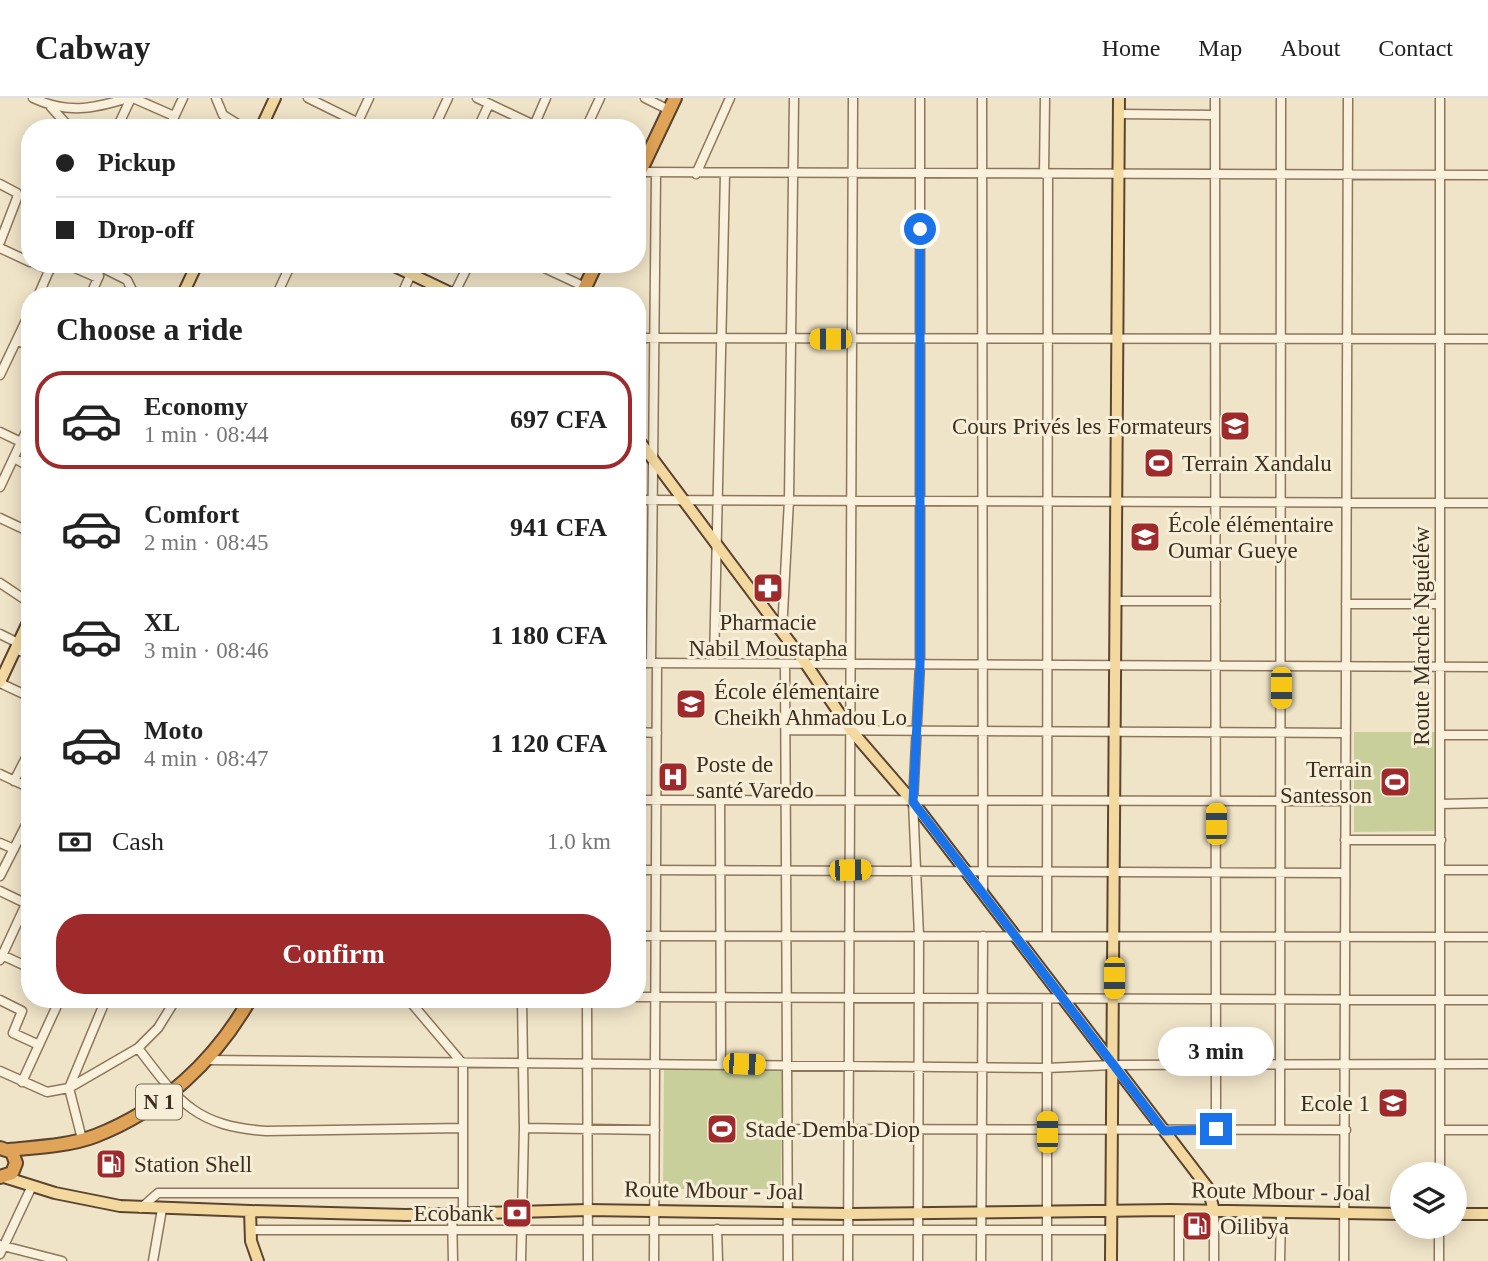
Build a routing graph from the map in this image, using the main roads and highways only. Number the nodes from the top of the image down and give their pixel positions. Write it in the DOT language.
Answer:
graph roads {
  1 [pos="275,98"];
  2 [pos="1119,98"];
  3 [pos="672,104"];
  4 [pos="265,119"];
  5 [pos="646,158"];
  6 [pos="409,273"];
  7 [pos="438,287"];
  8 [pos="646,449"];
  9 [pos="21,637"];
  10 [pos="0,682"];
  11 [pos="244,1008"];
  12 [pos="1112,1065"];
  13 [pos="7,1163"];
  14 [pos="250,1211"];
  15 [pos="1113,1211"];
  16 [pos="1214,1211"];
  17 [pos="1390,1214"];
  18 [pos="1467,1214"];
  19 [pos="1488,1214"];
  20 [pos="258,1261"];
  21 [pos="1111,1261"];
  1 -- 4 [label="main road"];
  2 -- 12 [label="main road"];
  3 -- 5 [label="highway"];
  6 -- 7 [label="main road"];
  8 -- 12 [label="main road"];
  9 -- 10 [label="main road"];
  11 -- 13 [label="highway, N 1"];
  12 -- 15 [label="main road"];
  12 -- 16 [label="main road"];
  13 -- 14 [label="main road, Route Mbour - Joal"];
  14 -- 15 [label="main road, Route Mbour - Joal"];
  14 -- 20 [label="main road"];
  15 -- 16 [label="main road, Route Mbour - Joal"];
  15 -- 21 [label="main road"];
  16 -- 17 [label="main road, Route Mbour - Joal"];
  18 -- 19 [label="main road"];
}
